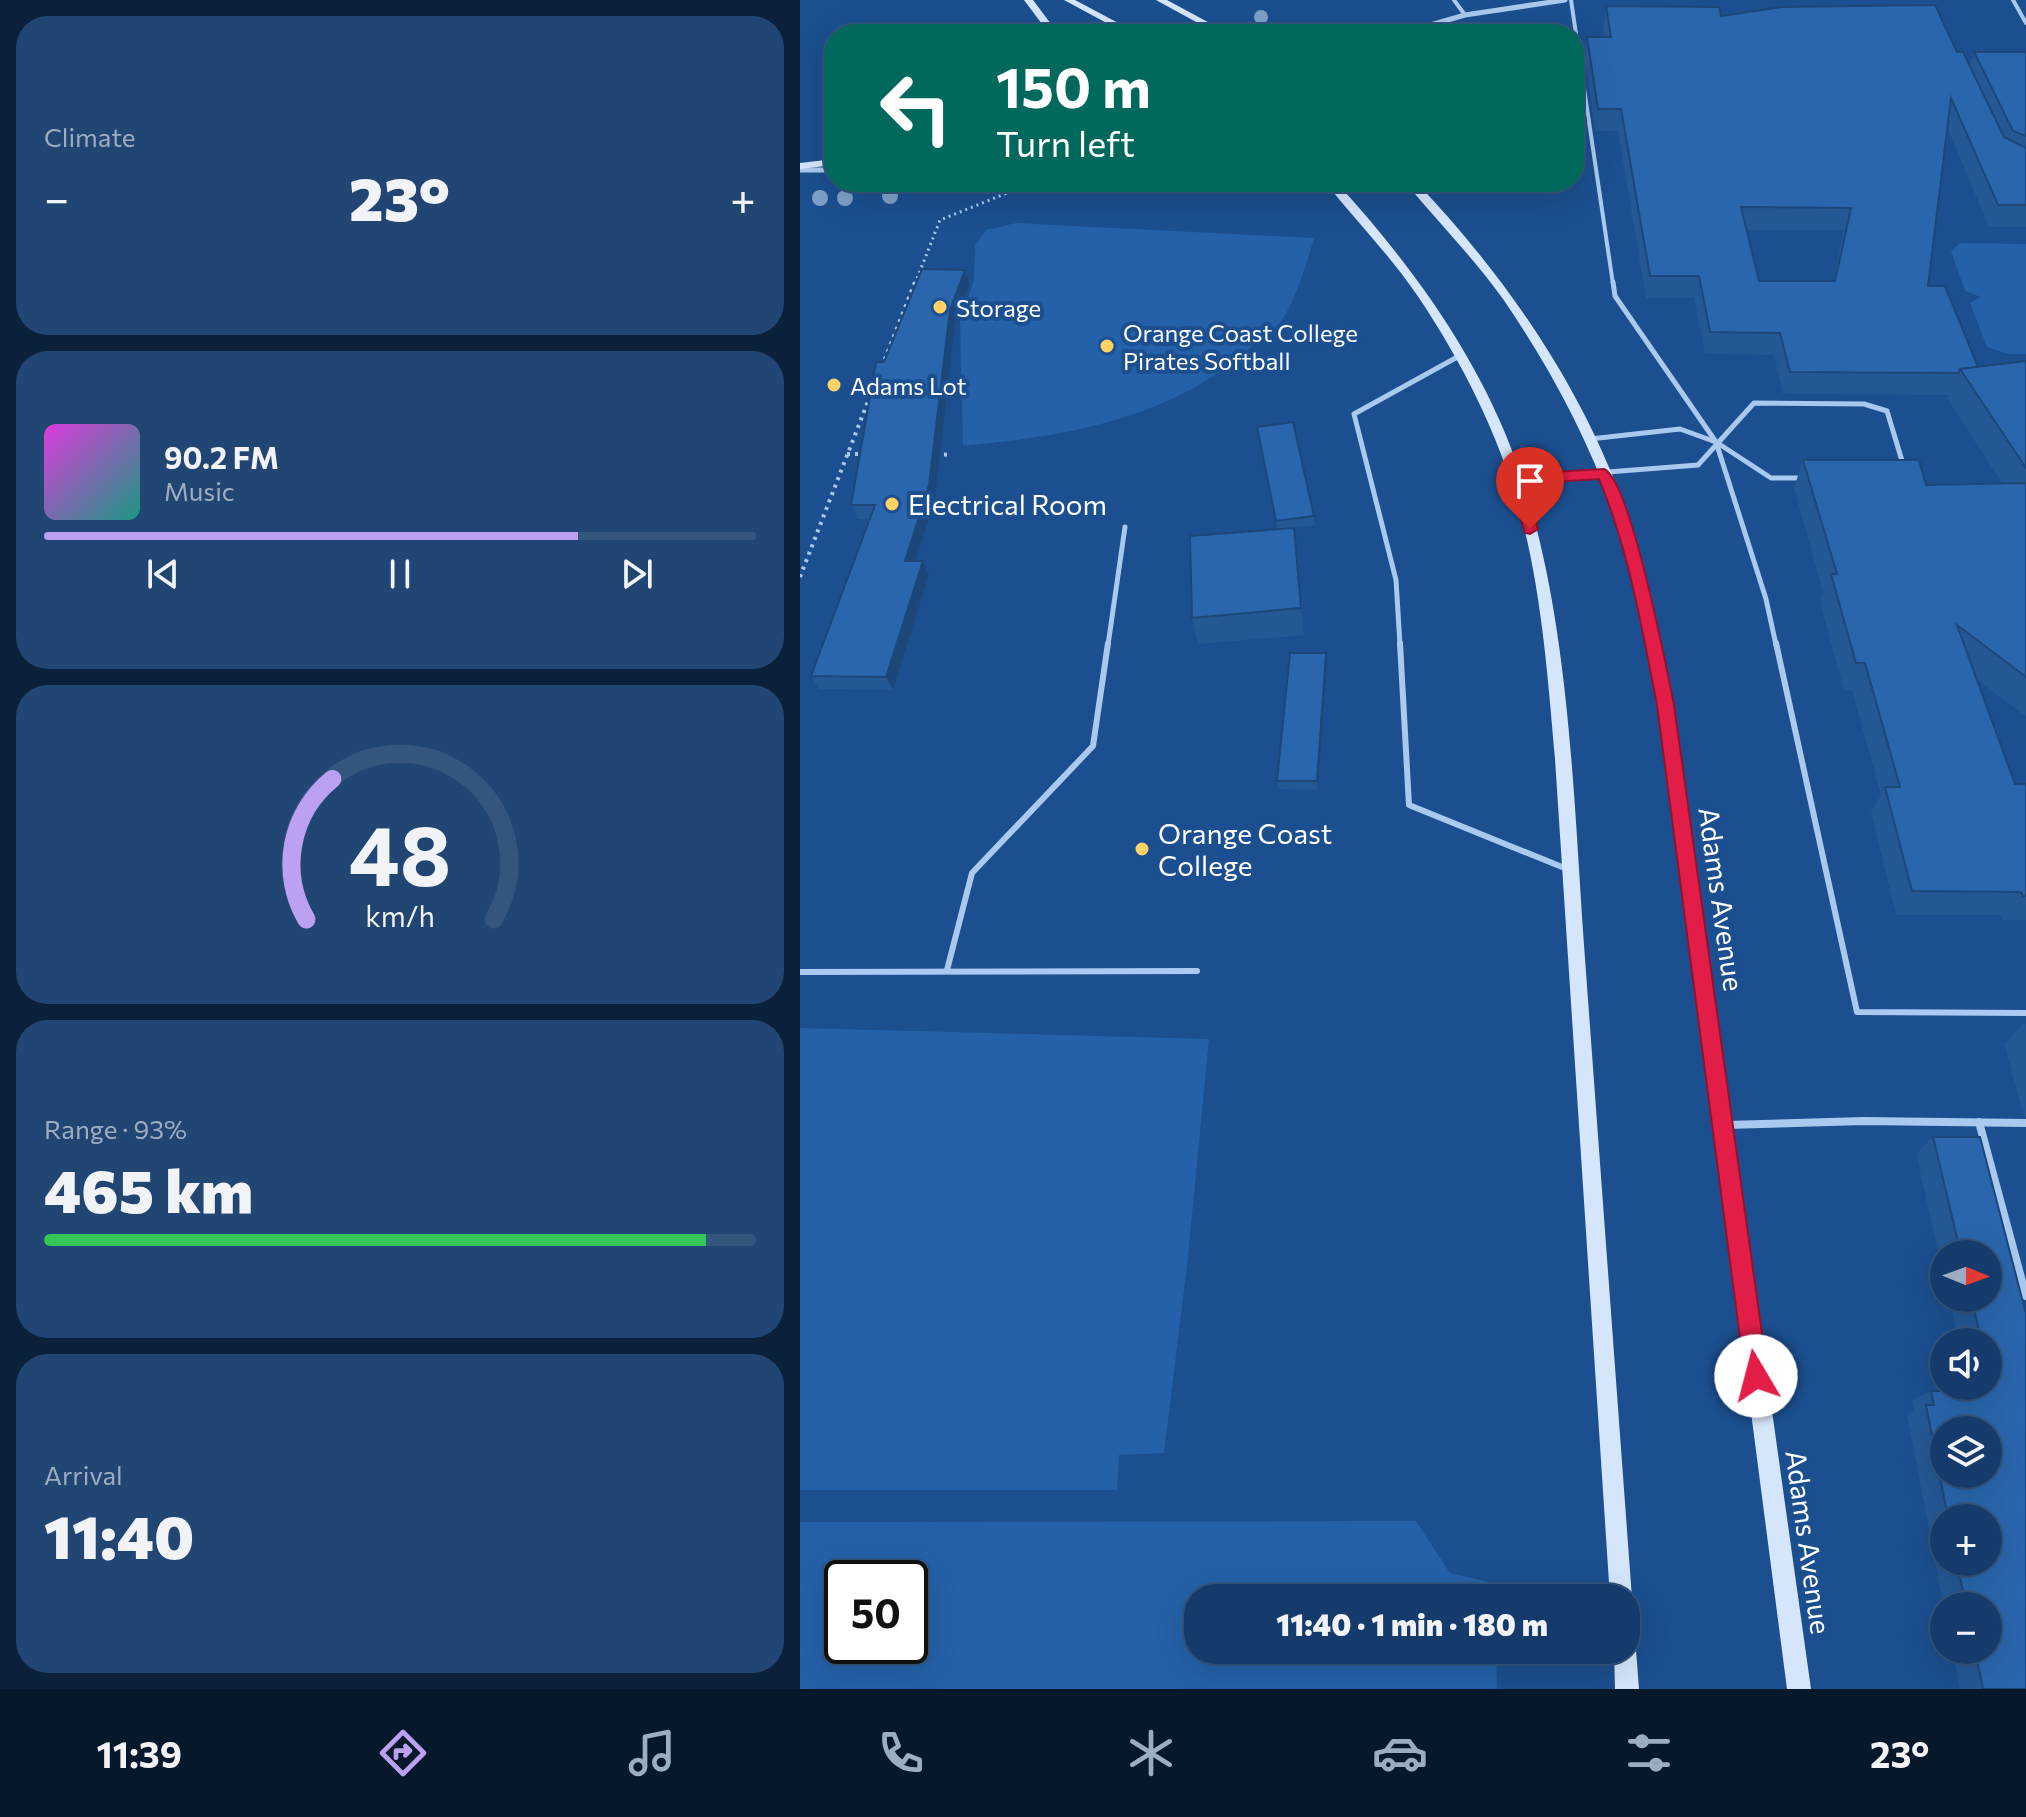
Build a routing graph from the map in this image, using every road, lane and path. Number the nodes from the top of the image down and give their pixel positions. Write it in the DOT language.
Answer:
graph roads {
  1 [pos="1028,0"];
  2 [pos="1068,0"];
  3 [pos="1160,0"];
  4 [pos="1454,0"];
  5 [pos="1568,0"];
  6 [pos="2013,0"];
  7 [pos="1465,15"];
  8 [pos="2026,23"];
  9 [pos="1046,24"];
  10 [pos="1115,24"];
  11 [pos="1206,24"];
  12 [pos="1434,24"];
  13 [pos="1572,24"];
  14 [pos="1584,101"];
  15 [pos="824,164"];
  16 [pos="800,168"];
  17 [pos="824,169"];
  18 [pos="1009,192"];
  19 [pos="1340,192"];
  20 [pos="1420,192"];
  21 [pos="911,293"];
  22 [pos="923,293"];
  23 [pos="1461,355"];
  24 [pos="1588,439"];
  25 [pos="1716,442"];
  26 [pos="847,454"];
  27 [pos="879,454"];
  28 [pos="923,454"];
  29 [pos="950,455"];
  30 [pos="1897,471"];
  31 [pos="1604,474"];
  32 [pos="1816,478"];
  33 [pos="1516,479"];
  34 [pos="1125,527"];
  35 [pos="800,577"];
  36 [pos="1570,870"];
  37 [pos="947,970"];
  38 [pos="1197,971"];
  39 [pos="800,972"];
  40 [pos="2026,1013"];
  41 [pos="1979,1122"];
  42 [pos="2026,1123"];
  43 [pos="1722,1125"];
  44 [pos="2026,1296"];
  45 [pos="1620,1584"];
  46 [pos="1626,1664"];
  47 [pos="1627,1689"];
  48 [pos="1799,1689"];
  1 -- 9 [label="main road"];
  2 -- 10 [label="main road"];
  3 -- 11 [label="main road"];
  4 -- 7 [label="lane"];
  5 -- 7 [label="street"];
  5 -- 13 [label="lane"];
  6 -- 8 [label="lane"];
  7 -- 12 [label="street"];
  14 -- 25 [label="lane"];
  15 -- 16 [label="main road"];
  16 -- 17 [label="street"];
  18 -- 21 [label="path"];
  19 -- 23 [label="main road"];
  20 -- 24 [label="main road, Adams Avenue"];
  21 -- 22 [label="path"];
  21 -- 26 [label="path"];
  23 -- 33 [label="main road"];
  23 -- 36 [label="lane"];
  24 -- 25 [label="lane"];
  24 -- 31 [label="main road, Adams Avenue"];
  25 -- 30 [label="lane"];
  25 -- 31 [label="lane"];
  25 -- 32 [label="lane"];
  25 -- 40 [label="lane"];
  26 -- 27 [label="path"];
  26 -- 35 [label="path"];
  28 -- 29 [label="path"];
  31 -- 33 [label="lane"];
  31 -- 43 [label="main road, Adams Avenue"];
  33 -- 36 [label="main road"];
  34 -- 37 [label="lane"];
  36 -- 45 [label="main road"];
  37 -- 38 [label="lane"];
  37 -- 39 [label="lane"];
  41 -- 42 [label="lane"];
  41 -- 43 [label="lane"];
  41 -- 44 [label="lane"];
  43 -- 48 [label="main road, Adams Avenue"];
  46 -- 47 [label="main road"];
}
